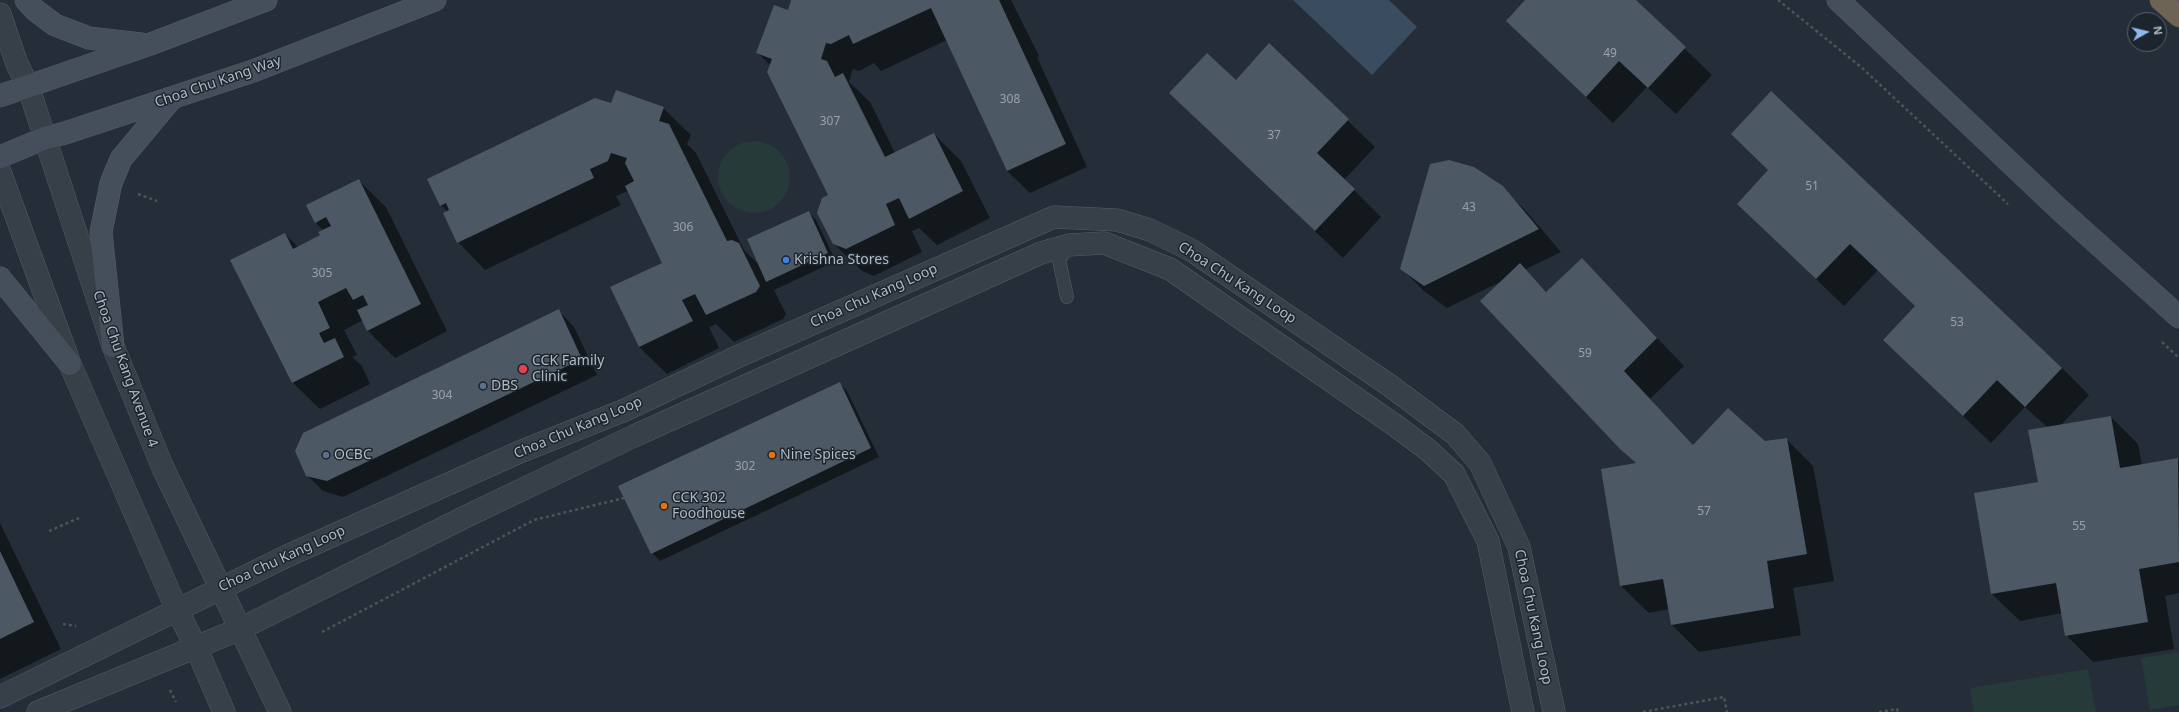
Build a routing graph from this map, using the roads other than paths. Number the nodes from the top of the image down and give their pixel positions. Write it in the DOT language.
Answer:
graph roads {
  1 [pos="26,0"];
  2 [pos="266,0"];
  3 [pos="435,0"];
  4 [pos="1838,0"];
  5 [pos="2161,0"];
  6 [pos="0,14"];
  7 [pos="2179,16"];
  8 [pos="148,45"];
  9 [pos="28,86"];
  10 [pos="0,96"];
  11 [pos="172,98"];
  12 [pos="45,138"];
  13 [pos="0,156"];
  14 [pos="0,172"];
  15 [pos="1010,236"];
  16 [pos="1069,245"];
  17 [pos="0,278"];
  18 [pos="1067,298"];
  19 [pos="2179,317"];
  20 [pos="113,346"];
  21 [pos="70,364"];
  22 [pos="1389,386"];
  23 [pos="1396,426"];
  24 [pos="1519,547"];
  25 [pos="220,587"];
  26 [pos="177,610"];
  27 [pos="1504,626"];
  28 [pos="240,629"];
  29 [pos="196,647"];
  30 [pos="0,697"];
  31 [pos="38,712"];
  32 [pos="224,712"];
  33 [pos="280,712"];
  34 [pos="1523,712"];
  35 [pos="1554,712"];
  1 -- 8 [label="main road"];
  2 -- 8 [label="main road"];
  3 -- 11 [label="main road, Choa Chu Kang Way"];
  4 -- 19 [label="main road"];
  5 -- 7 [label="highway"];
  6 -- 9 [label="street, Choa Chu Kang Avenue 4"];
  8 -- 9 [label="main road"];
  9 -- 10 [label="main road"];
  9 -- 12 [label="street, Choa Chu Kang Avenue 4"];
  11 -- 12 [label="main road, Choa Chu Kang Way"];
  11 -- 20 [label="main road"];
  12 -- 13 [label="main road, Choa Chu Kang Way"];
  12 -- 20 [label="street, Choa Chu Kang Avenue 4"];
  14 -- 21 [label="street"];
  15 -- 16 [label="street"];
  15 -- 22 [label="street, Choa Chu Kang Loop"];
  15 -- 25 [label="street, Choa Chu Kang Loop"];
  16 -- 18 [label="lane"];
  16 -- 23 [label="street, Choa Chu Kang Loop"];
  16 -- 28 [label="street, Choa Chu Kang Loop"];
  17 -- 21 [label="main road"];
  20 -- 25 [label="street, Choa Chu Kang Avenue 4"];
  21 -- 26 [label="street"];
  22 -- 23 [label="street"];
  22 -- 24 [label="street, Choa Chu Kang Loop"];
  23 -- 27 [label="street, Choa Chu Kang Loop"];
  24 -- 27 [label="street"];
  24 -- 35 [label="street, Choa Chu Kang Loop"];
  25 -- 26 [label="street, Choa Chu Kang Loop"];
  25 -- 28 [label="street, Choa Chu Kang Avenue 4"];
  26 -- 29 [label="street"];
  26 -- 30 [label="street, Choa Chu Kang Loop"];
  27 -- 34 [label="street, Choa Chu Kang Loop"];
  28 -- 29 [label="street, Choa Chu Kang Loop"];
  28 -- 33 [label="street, Choa Chu Kang Avenue 4"];
  29 -- 31 [label="street, Choa Chu Kang Loop"];
  29 -- 32 [label="street"];
}
